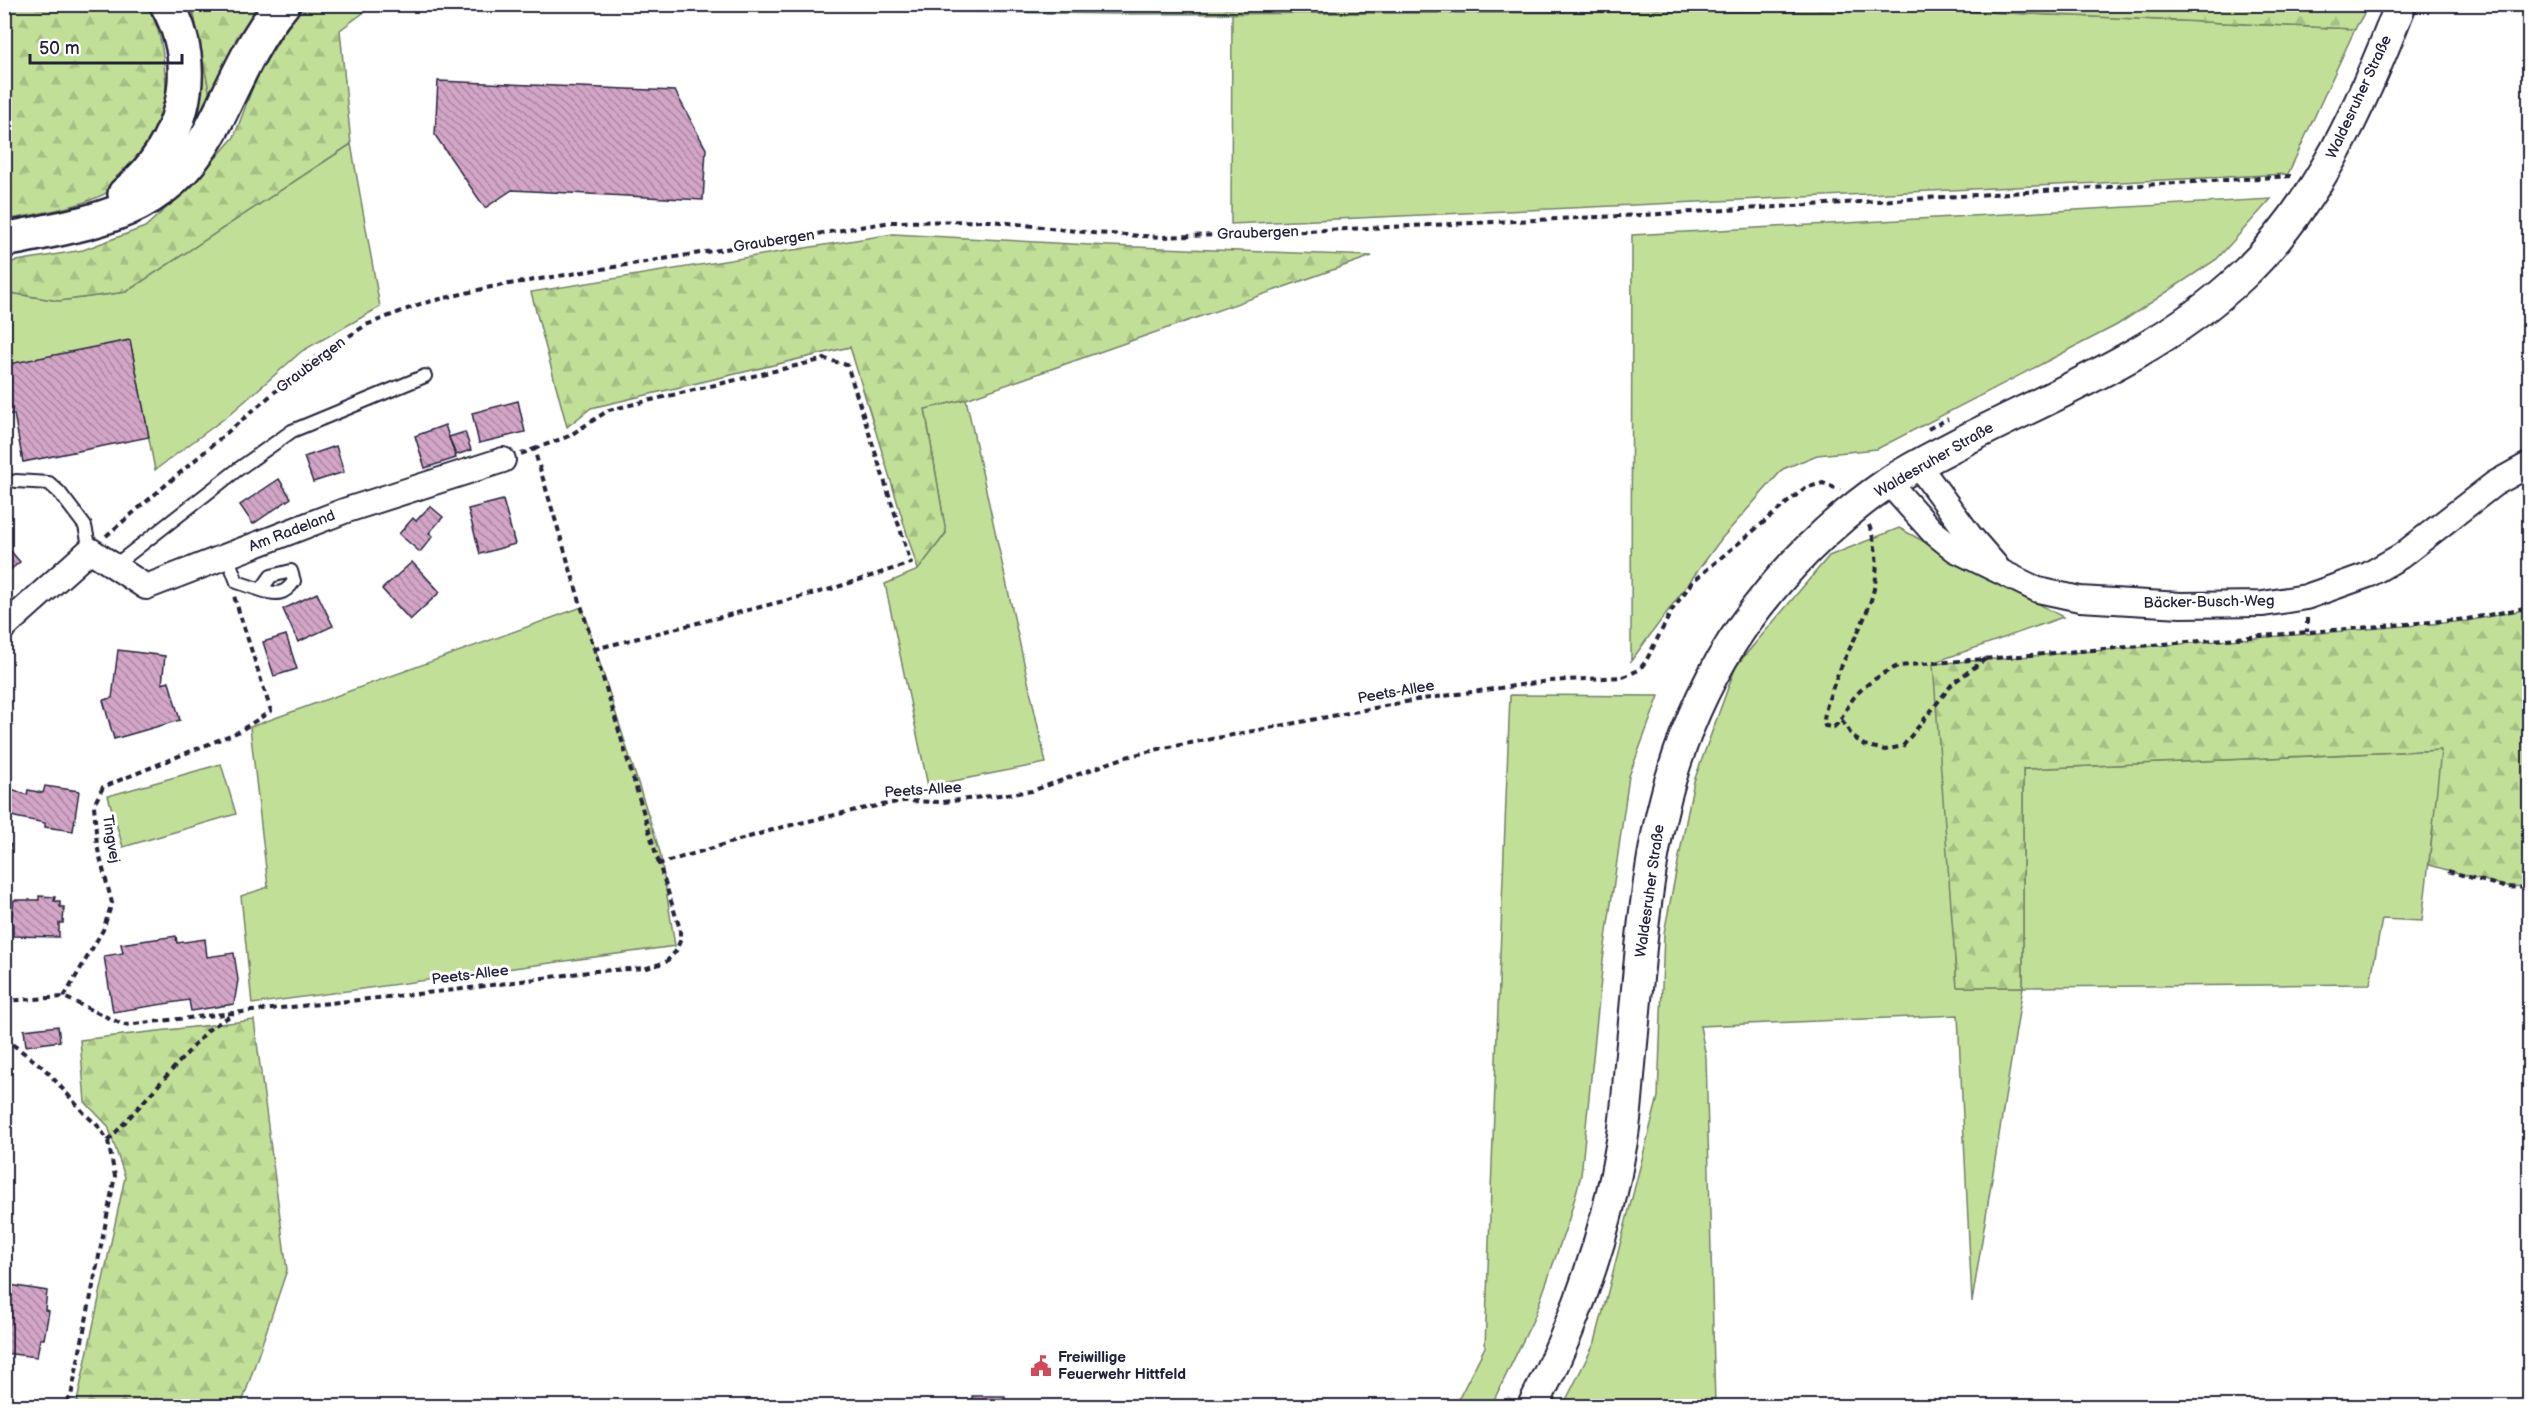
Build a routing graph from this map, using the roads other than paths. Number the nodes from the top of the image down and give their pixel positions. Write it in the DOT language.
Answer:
graph roads {
  1 [pos="167,4"];
  2 [pos="283,4"];
  3 [pos="2401,4"];
  4 [pos="87,221"];
  5 [pos="4,240"];
  6 [pos="425,376"];
  7 [pos="503,460"];
  8 [pos="2529,464"];
  9 [pos="1918,465"];
  10 [pos="16,480"];
  11 [pos="1888,483"];
  12 [pos="90,550"];
  13 [pos="225,557"];
  14 [pos="114,566"];
  15 [pos="1999,570"];
  16 [pos="261,590"];
  17 [pos="4,627"];
  18 [pos="1522,1399"];
  1 -- 4 [label="highway"];
  2 -- 4 [label="highway"];
  3 -- 9 [label="street, Waldesruher Straße"];
  4 -- 5 [label="highway"];
  6 -- 14 [label="lane"];
  7 -- 13 [label="street, Am Radeland"];
  8 -- 15 [label="street, Bäcker-Busch-Weg"];
  9 -- 11 [label="street, Waldesruher Straße"];
  9 -- 15 [label="street, Bäcker-Busch-Weg"];
  10 -- 12 [label="lane"];
  11 -- 15 [label="street, Bäcker-Busch-Weg"];
  11 -- 18 [label="street, Waldesruher Straße"];
  12 -- 14 [label="street, Am Radeland"];
  12 -- 17 [label="street"];
  13 -- 14 [label="street, Am Radeland"];
  13 -- 16 [label="lane"];
}
